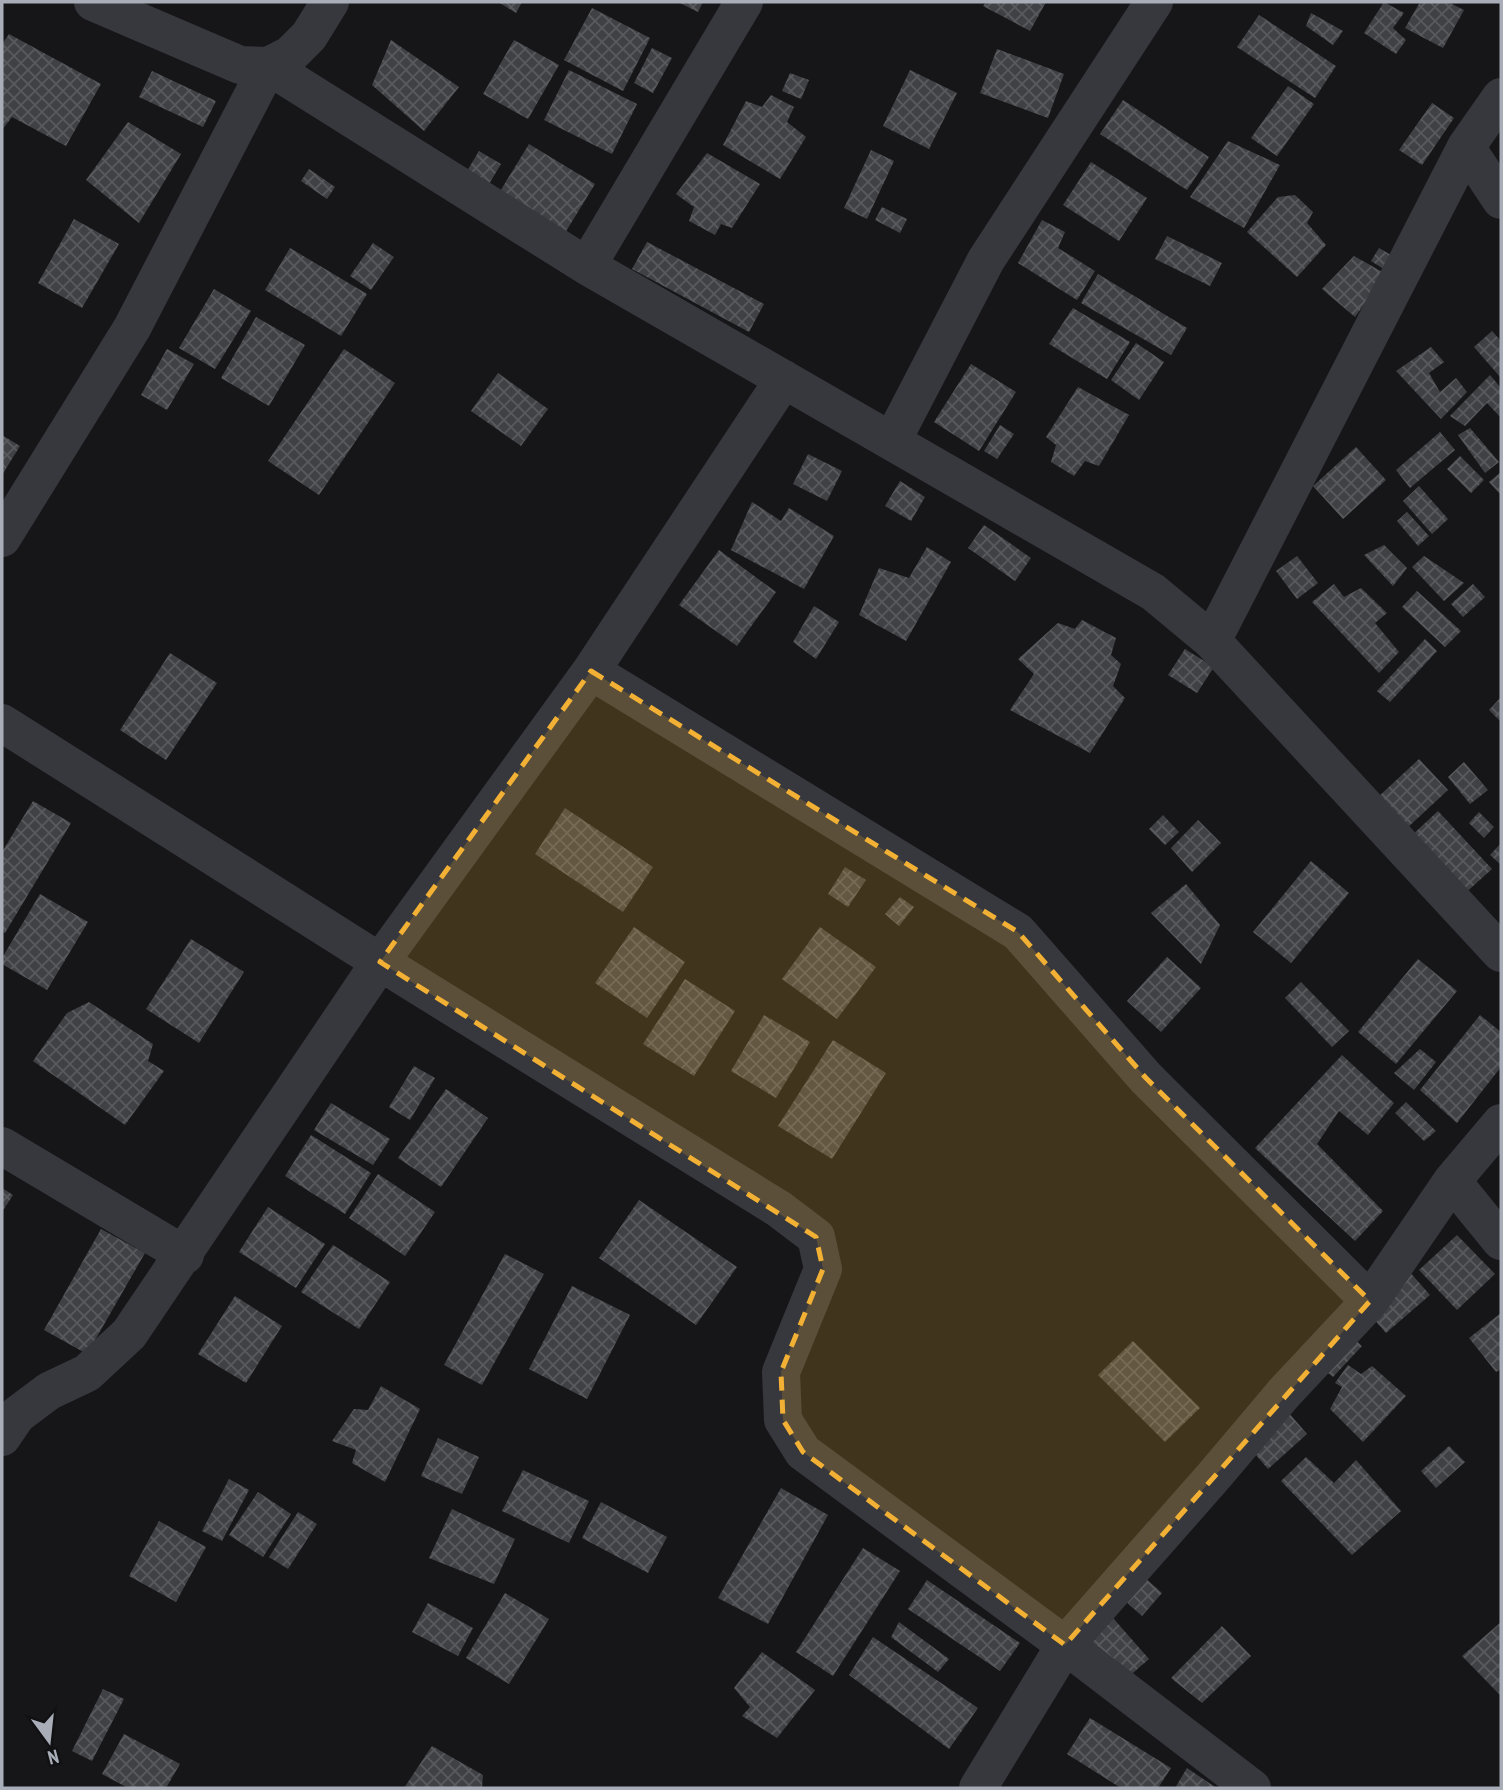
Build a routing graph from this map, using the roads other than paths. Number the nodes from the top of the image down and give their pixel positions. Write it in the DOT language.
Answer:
graph roads {
  1 [pos="93,2"];
  2 [pos="330,2"];
  3 [pos="744,2"];
  4 [pos="1154,2"];
  5 [pos="268,66"];
  6 [pos="1501,97"];
  7 [pos="1466,147"];
  8 [pos="1501,200"];
  9 [pos="587,266"];
  10 [pos="784,379"];
  11 [pos="892,441"];
  12 [pos="2,538"];
  13 [pos="1212,641"];
  14 [pos="591,671"];
  15 [pos="2,723"];
  16 [pos="1501,953"];
  17 [pos="380,962"];
  18 [pos="1501,1123"];
  19 [pos="2,1146"];
  20 [pos="1452,1181"];
  21 [pos="1501,1241"];
  22 [pos="185,1255"];
  23 [pos="1370,1301"];
  24 [pos="2,1437"];
  25 [pos="1065,1645"];
  26 [pos="978,1788"];
  27 [pos="1252,1788"];
  1 -- 5 [label="street"];
  2 -- 5 [label="street"];
  3 -- 9 [label="street"];
  4 -- 11 [label="street"];
  5 -- 9 [label="street"];
  5 -- 12 [label="street"];
  6 -- 7 [label="street"];
  7 -- 8 [label="street"];
  7 -- 13 [label="street"];
  9 -- 10 [label="street"];
  10 -- 11 [label="street"];
  10 -- 14 [label="street"];
  11 -- 13 [label="street"];
  13 -- 16 [label="street"];
  14 -- 17 [label="street"];
  14 -- 23 [label="street"];
  15 -- 17 [label="street"];
  17 -- 22 [label="street"];
  17 -- 25 [label="street"];
  18 -- 20 [label="street"];
  19 -- 22 [label="street"];
  20 -- 21 [label="street"];
  20 -- 23 [label="street"];
  22 -- 24 [label="street"];
  23 -- 25 [label="street"];
  25 -- 26 [label="street"];
  25 -- 27 [label="street"];
}
